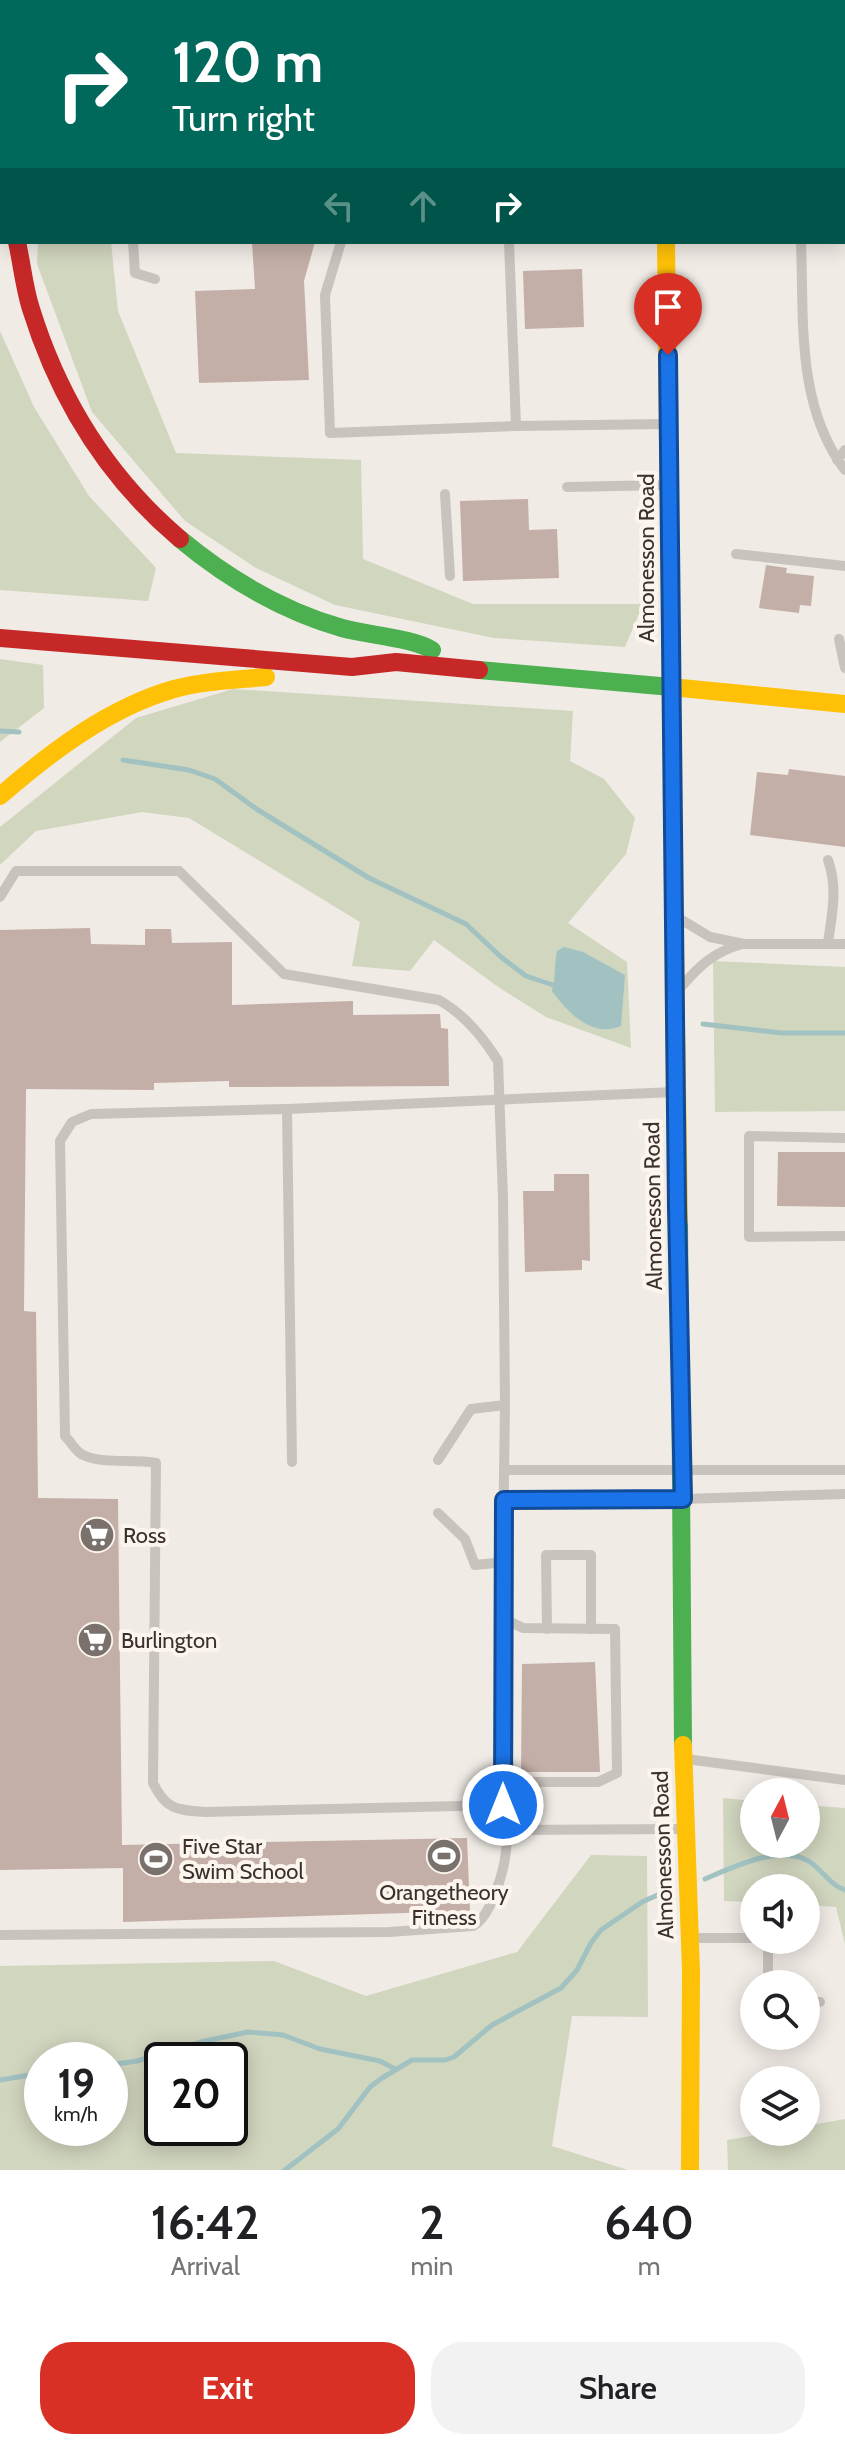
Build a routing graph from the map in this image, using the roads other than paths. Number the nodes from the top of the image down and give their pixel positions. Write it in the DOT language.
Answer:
graph roads {
  1 [pos="17,244"];
  2 [pos="133,244"];
  3 [pos="340,244"];
  4 [pos="509,244"];
  5 [pos="666,244"];
  6 [pos="801,244"];
  7 [pos="155,279"];
  8 [pos="669,424"];
  9 [pos="516,426"];
  10 [pos="845,450"];
  11 [pos="837,460"];
  12 [pos="845,470"];
  13 [pos="670,485"];
  14 [pos="567,487"];
  15 [pos="445,494"];
  16 [pos="736,554"];
  17 [pos="845,566"];
  18 [pos="450,576"];
  19 [pos="0,638"];
  20 [pos="839,639"];
  21 [pos="322,646"];
  22 [pos="396,662"];
  23 [pos="307,664"];
  24 [pos="465,668"];
  25 [pos="845,668"];
  26 [pos="671,687"];
  27 [pos="845,704"];
  28 [pos="0,796"];
  29 [pos="828,860"];
  30 [pos="0,897"];
  31 [pos="674,915"];
  32 [pos="828,943"];
  33 [pos="744,944"];
  34 [pos="845,944"];
  35 [pos="675,995"];
  36 [pos="676,1092"];
  37 [pos="500,1099"];
  38 [pos="287,1109"];
  39 [pos="845,1138"];
  40 [pos="845,1236"];
  41 [pos="505,1405"];
  42 [pos="438,1460"];
  43 [pos="292,1462"];
  44 [pos="504,1470"];
  45 [pos="681,1470"];
  46 [pos="845,1470"];
  47 [pos="845,1494"];
  48 [pos="683,1499"];
  49 [pos="504,1500"];
  50 [pos="438,1513"];
  51 [pos="504,1562"];
  52 [pos="502,1618"];
  53 [pos="547,1629"];
  54 [pos="591,1629"];
  55 [pos="684,1759"];
  56 [pos="845,1780"];
  57 [pos="503,1782"];
  58 [pos="503,1805"];
  59 [pos="684,1829"];
  60 [pos="507,1830"];
  61 [pos="0,1935"];
  62 [pos="690,1938"];
  63 [pos="740,1938"];
  64 [pos="690,2170"];
  1 -- 24 [label="main road"];
  2 -- 7 [label="lane"];
  3 -- 9 [label="lane"];
  4 -- 9 [label="lane"];
  5 -- 8 [label="main road, Almonesson Road"];
  6 -- 11 [label="lane"];
  8 -- 9 [label="lane"];
  8 -- 13 [label="main road, Almonesson Road"];
  10 -- 11 [label="lane"];
  11 -- 12 [label="lane"];
  13 -- 14 [label="lane"];
  13 -- 26 [label="main road, Almonesson Road"];
  15 -- 18 [label="lane"];
  16 -- 17 [label="lane"];
  19 -- 23 [label="main road"];
  20 -- 25 [label="lane"];
  21 -- 22 [label="main road"];
  22 -- 23 [label="main road"];
  22 -- 24 [label="main road"];
  23 -- 28 [label="main road"];
  24 -- 26 [label="main road"];
  26 -- 27 [label="main road"];
  26 -- 31 [label="main road, Almonesson Road"];
  29 -- 32 [label="lane"];
  30 -- 37 [label="lane"];
  31 -- 33 [label="lane"];
  31 -- 35 [label="main road, Almonesson Road"];
  32 -- 33 [label="lane"];
  32 -- 34 [label="lane"];
  33 -- 35 [label="lane"];
  35 -- 36 [label="main road, Almonesson Road"];
  36 -- 37 [label="lane"];
  36 -- 45 [label="main road, Almonesson Road"];
  37 -- 38 [label="lane"];
  37 -- 41 [label="lane"];
  38 -- 43 [label="lane"];
  38 -- 58 [label="lane"];
  39 -- 40 [label="lane"];
  41 -- 42 [label="lane"];
  41 -- 44 [label="lane"];
  44 -- 45 [label="lane"];
  44 -- 49 [label="lane"];
  45 -- 46 [label="lane"];
  45 -- 48 [label="main road, Almonesson Road"];
  47 -- 48 [label="lane"];
  48 -- 49 [label="lane"];
  48 -- 55 [label="main road, Almonesson Road"];
  49 -- 51 [label="lane"];
  50 -- 51 [label="lane"];
  51 -- 52 [label="lane"];
  52 -- 53 [label="lane"];
  52 -- 57 [label="lane"];
  53 -- 54 [label="lane"];
  53 -- 54 [label="lane"];
  54 -- 57 [label="lane"];
  55 -- 56 [label="lane"];
  55 -- 59 [label="main road, Almonesson Road"];
  57 -- 58 [label="lane"];
  58 -- 60 [label="lane"];
  59 -- 60 [label="lane"];
  59 -- 62 [label="main road, Almonesson Road"];
  60 -- 61 [label="lane"];
  62 -- 63 [label="lane"];
  62 -- 64 [label="main road, Almonesson Road"];
}
